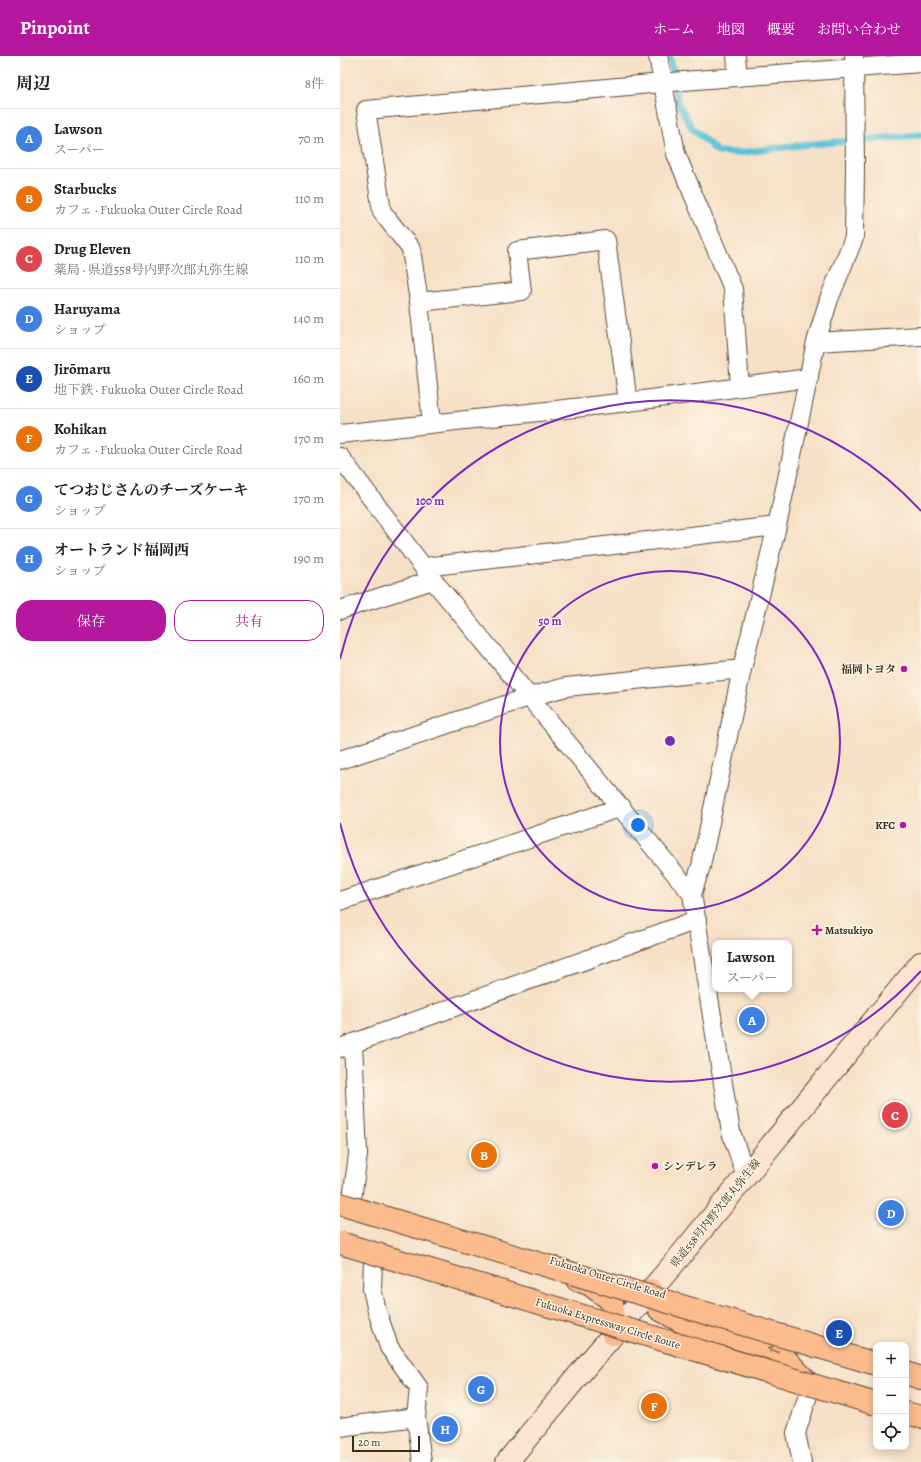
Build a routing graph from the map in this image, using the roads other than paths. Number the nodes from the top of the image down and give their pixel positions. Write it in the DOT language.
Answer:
graph roads {
  1 [pos="658,56"];
  2 [pos="736,56"];
  3 [pos="854,62"];
  4 [pos="921,63"];
  5 [pos="738,77"];
  6 [pos="662,83"];
  7 [pos="419,302"];
  8 [pos="921,336"];
  9 [pos="816,342"];
  10 [pos="809,378"];
  11 [pos="740,387"];
  12 [pos="628,402"];
  13 [pos="432,423"];
  14 [pos="340,434"];
  15 [pos="340,457"];
  16 [pos="778,526"];
  17 [pos="429,574"];
  18 [pos="340,610"];
  19 [pos="742,669"];
  20 [pos="529,697"];
  21 [pos="340,760"];
  22 [pos="622,807"];
  23 [pos="692,894"];
  24 [pos="340,901"];
  25 [pos="697,920"];
  26 [pos="921,963"];
  27 [pos="346,1046"];
  28 [pos="746,1176"];
  29 [pos="344,1199"];
  30 [pos="401,1215"];
  31 [pos="340,1243"];
  32 [pos="340,1250"];
  33 [pos="373,1261"];
  34 [pos="651,1290"];
  35 [pos="614,1334"];
  36 [pos="873,1356"];
  37 [pos="873,1363"];
  38 [pos="909,1367"];
  39 [pos="921,1371"];
  40 [pos="909,1374"];
  41 [pos="921,1378"];
  42 [pos="811,1386"];
  43 [pos="873,1404"];
  44 [pos="873,1404"];
  45 [pos="909,1415"];
  46 [pos="416,1417"];
  47 [pos="921,1418"];
  48 [pos="340,1427"];
  49 [pos="422,1462"];
  50 [pos="507,1462"];
  51 [pos="802,1462"];
  1 -- 6 [label="street"];
  2 -- 5 [label="street"];
  3 -- 4 [label="street"];
  3 -- 5 [label="street"];
  3 -- 9 [label="street"];
  5 -- 6 [label="street"];
  6 -- 7 [label="street"];
  6 -- 11 [label="street"];
  7 -- 12 [label="street"];
  7 -- 13 [label="street"];
  8 -- 9 [label="street"];
  9 -- 10 [label="street"];
  10 -- 11 [label="street"];
  10 -- 16 [label="street"];
  11 -- 12 [label="street"];
  12 -- 13 [label="street"];
  13 -- 14 [label="street"];
  15 -- 17 [label="street"];
  16 -- 17 [label="street"];
  16 -- 19 [label="street"];
  17 -- 18 [label="street"];
  17 -- 20 [label="street"];
  19 -- 20 [label="street"];
  19 -- 23 [label="street"];
  20 -- 21 [label="street"];
  20 -- 22 [label="street"];
  22 -- 23 [label="street"];
  22 -- 24 [label="street"];
  23 -- 25 [label="street"];
  25 -- 27 [label="street"];
  25 -- 28 [label="street"];
  26 -- 28 [label="main road, 県道558号内野次郎丸弥生線"];
  27 -- 29 [label="street"];
  28 -- 34 [label="main road, 県道558号内野次郎丸弥生線"];
  29 -- 30 [label="highway, Fukuoka Outer Circle Road"];
  29 -- 37 [label="highway, bridge"];
  30 -- 34 [label="highway, Fukuoka Outer Circle Road"];
  30 -- 35 [label="highway"];
  31 -- 43 [label="highway, Fukuoka Expressway Circle Route, bridge"];
  32 -- 33 [label="highway"];
  33 -- 35 [label="highway"];
  33 -- 46 [label="street"];
  34 -- 35 [label="main road, 県道558号内野次郎丸弥生線"];
  34 -- 36 [label="highway, Fukuoka Outer Circle Road"];
  42 -- 34 [label="highway, one-way"];
  35 -- 42 [label="highway"];
  35 -- 50 [label="main road, 県道558号内野次郎丸弥生線"];
  38 -- 39 [label="highway"];
  40 -- 41 [label="highway"];
  42 -- 44 [label="highway"];
  42 -- 51 [label="street"];
  45 -- 47 [label="highway"];
  46 -- 48 [label="street"];
  46 -- 49 [label="street"];
}
